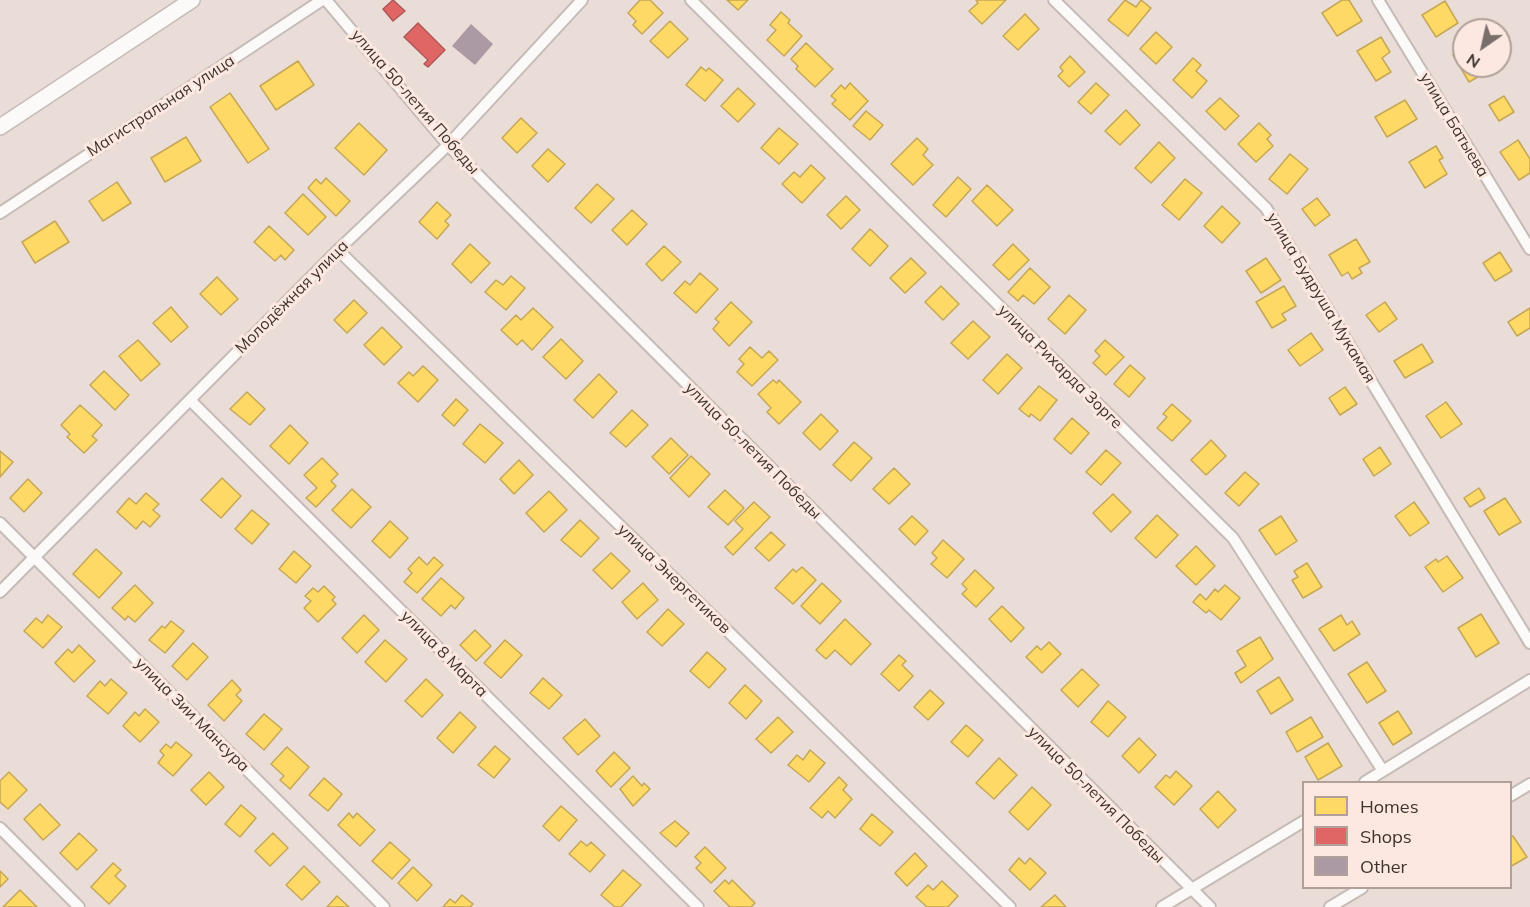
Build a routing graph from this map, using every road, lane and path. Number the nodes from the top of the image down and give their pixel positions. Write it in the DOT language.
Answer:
graph roads {
  1 [pos="192,0"];
  2 [pos="322,0"];
  3 [pos="326,0"];
  4 [pos="582,0"];
  5 [pos="691,0"];
  6 [pos="1054,0"];
  7 [pos="1378,0"];
  8 [pos="0,127"];
  9 [pos="448,145"];
  10 [pos="0,213"];
  11 [pos="1530,249"];
  12 [pos="338,250"];
  13 [pos="190,400"];
  14 [pos="0,523"];
  15 [pos="34,558"];
  16 [pos="0,592"];
  17 [pos="1530,643"];
  18 [pos="1530,680"];
  19 [pos="1383,771"];
  20 [pos="1368,781"];
  21 [pos="1530,784"];
  22 [pos="1512,795"];
  23 [pos="1302,822"];
  24 [pos="0,828"];
  25 [pos="1360,889"];
  26 [pos="1192,890"];
  27 [pos="79,907"];
  28 [pos="384,907"];
  29 [pos="698,907"];
  30 [pos="1010,907"];
  31 [pos="1162,907"];
  32 [pos="1210,907"];
  33 [pos="1330,907"];
  1 -- 8 [label="main road"];
  2 -- 10 [label="street, Магистральная улица"];
  3 -- 9 [label="street, улица 50-летия Победы"];
  4 -- 9 [label="street, Молодёжная улица"];
  5 -- 19 [label="street, улица Рихарда Зорге"];
  6 -- 17 [label="street, улица Будруша Мукамая"];
  7 -- 11 [label="street, улица Батыева"];
  9 -- 12 [label="street, Молодёжная улица"];
  9 -- 26 [label="street, улица 50-летия Победы"];
  12 -- 13 [label="street, Молодёжная улица"];
  12 -- 30 [label="street, улица Энергетиков"];
  13 -- 15 [label="street, Молодёжная улица"];
  13 -- 29 [label="street, улица 8 Марта"];
  14 -- 15 [label="street, улица Зии Мансура"];
  15 -- 16 [label="street, Молодёжная улица"];
  15 -- 28 [label="street, улица Зии Мансура"];
  18 -- 19 [label="street"];
  19 -- 20 [label="street"];
  21 -- 22 [label="street"];
  23 -- 26 [label="street"];
  24 -- 27 [label="street"];
  25 -- 33 [label="street"];
  26 -- 31 [label="street"];
  26 -- 32 [label="street, улица 50-летия Победы"];
}
